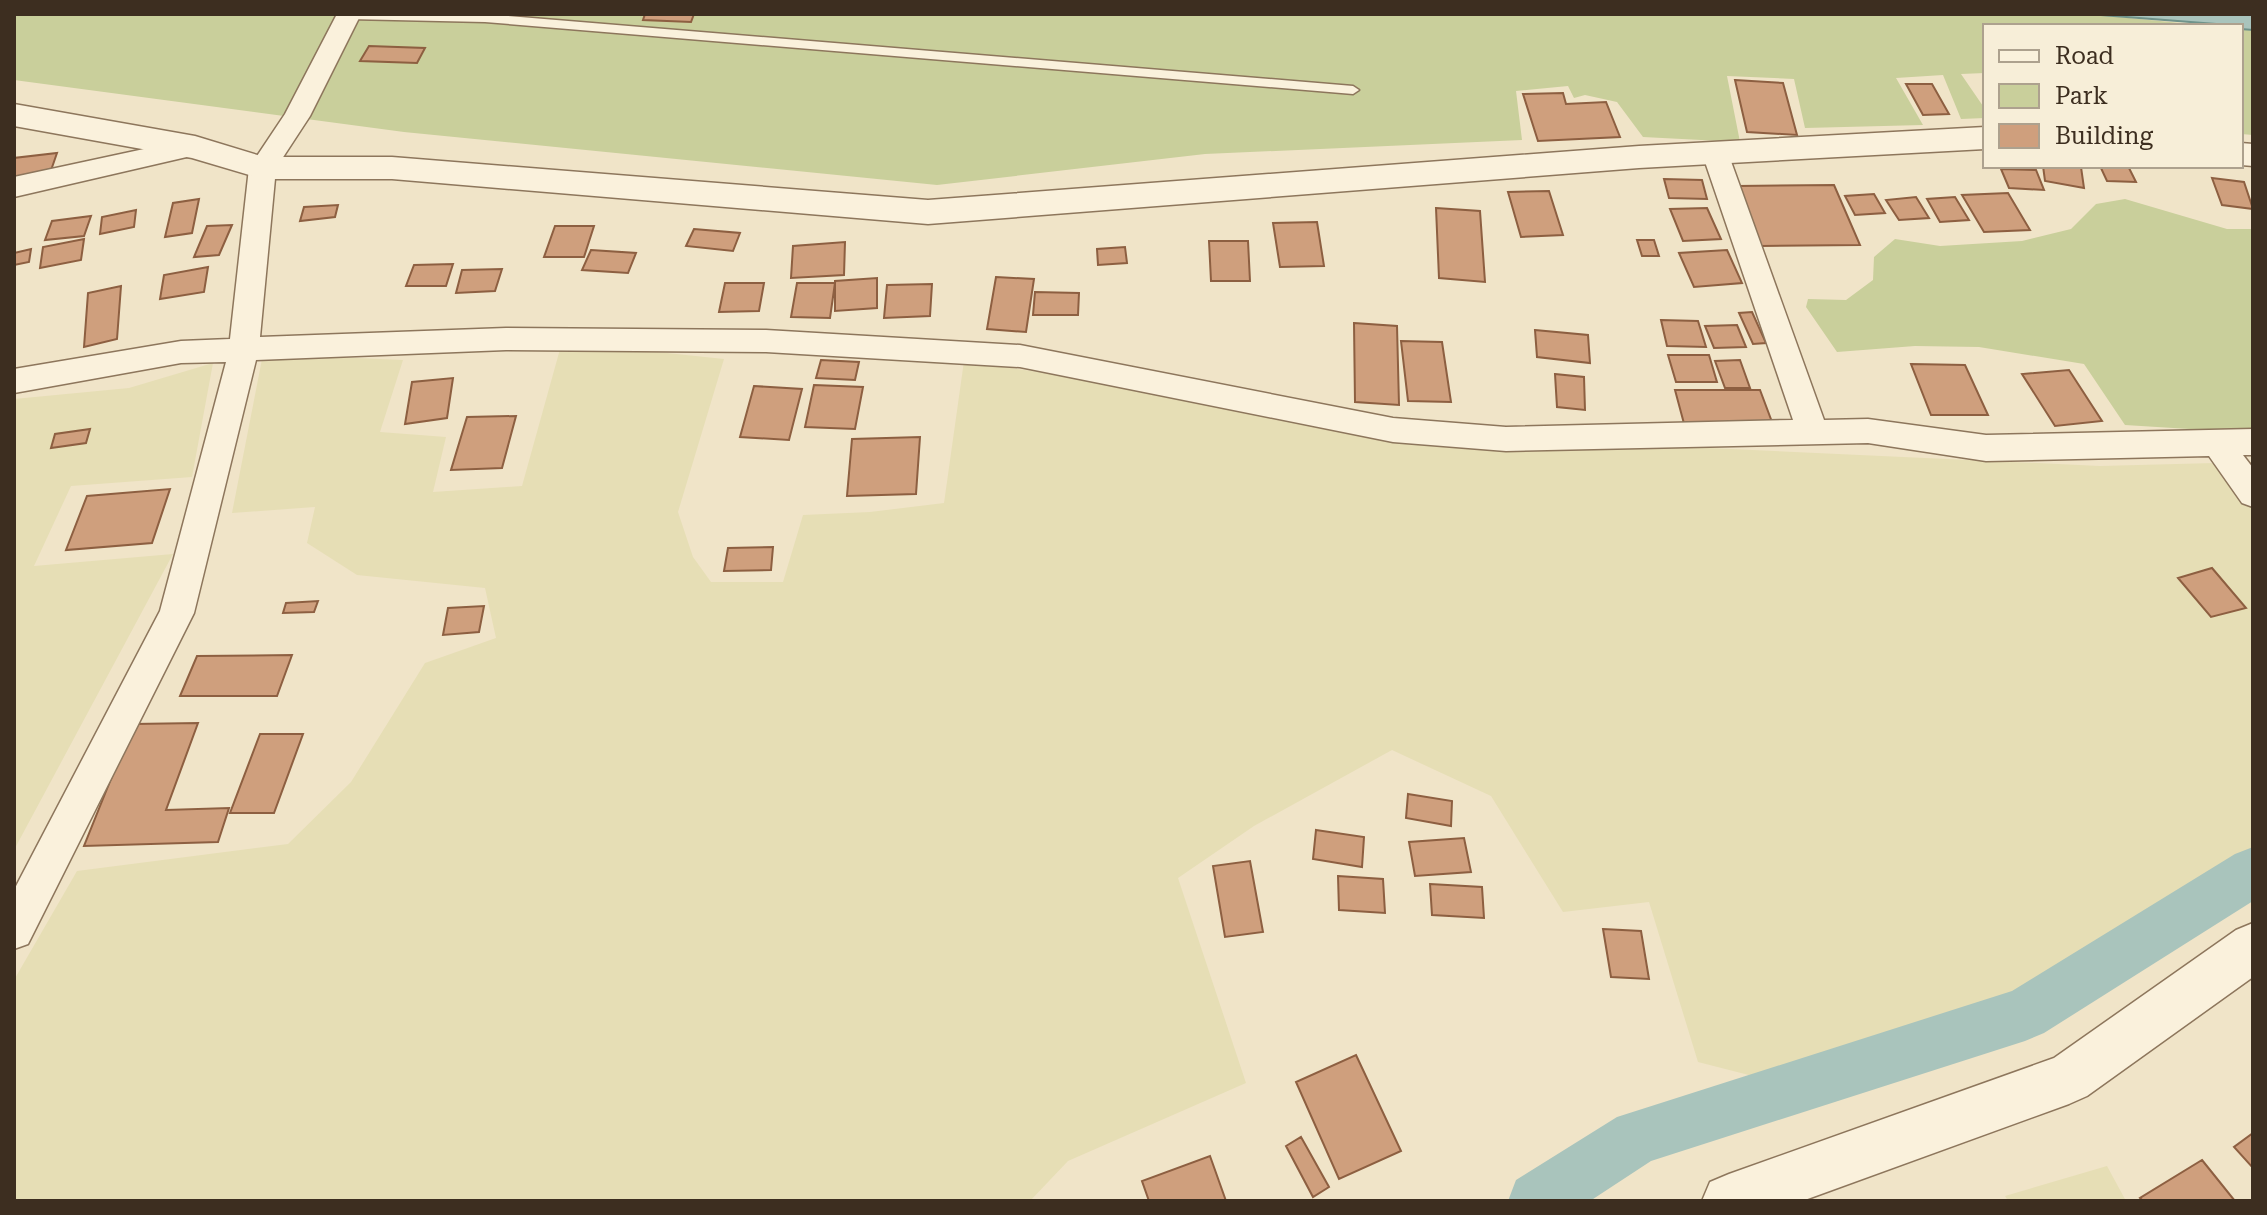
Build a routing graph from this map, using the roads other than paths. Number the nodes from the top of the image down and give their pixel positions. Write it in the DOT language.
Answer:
graph roads {
  1 [pos="349,15"];
  2 [pos="1353,90"];
  3 [pos="14,115"];
  4 [pos="1983,138"];
  5 [pos="195,147"];
  6 [pos="1715,153"];
  7 [pos="263,168"];
  8 [pos="14,187"];
  9 [pos="244,350"];
  10 [pos="14,381"];
  11 [pos="1813,432"];
  12 [pos="2253,442"];
  13 [pos="2218,443"];
  14 [pos="2253,494"];
  15 [pos="14,930"];
  16 [pos="2253,947"];
  17 [pos="1729,1201"];
  1 -- 2 [label="lane"];
  1 -- 7 [label="street"];
  3 -- 5 [label="street"];
  4 -- 6 [label="street"];
  5 -- 7 [label="street"];
  5 -- 8 [label="street"];
  6 -- 7 [label="street"];
  6 -- 11 [label="street"];
  7 -- 9 [label="street"];
  9 -- 10 [label="street"];
  9 -- 11 [label="street"];
  9 -- 15 [label="street"];
  11 -- 13 [label="street"];
  12 -- 13 [label="street"];
  13 -- 14 [label="street"];
  16 -- 17 [label="street"];
}
